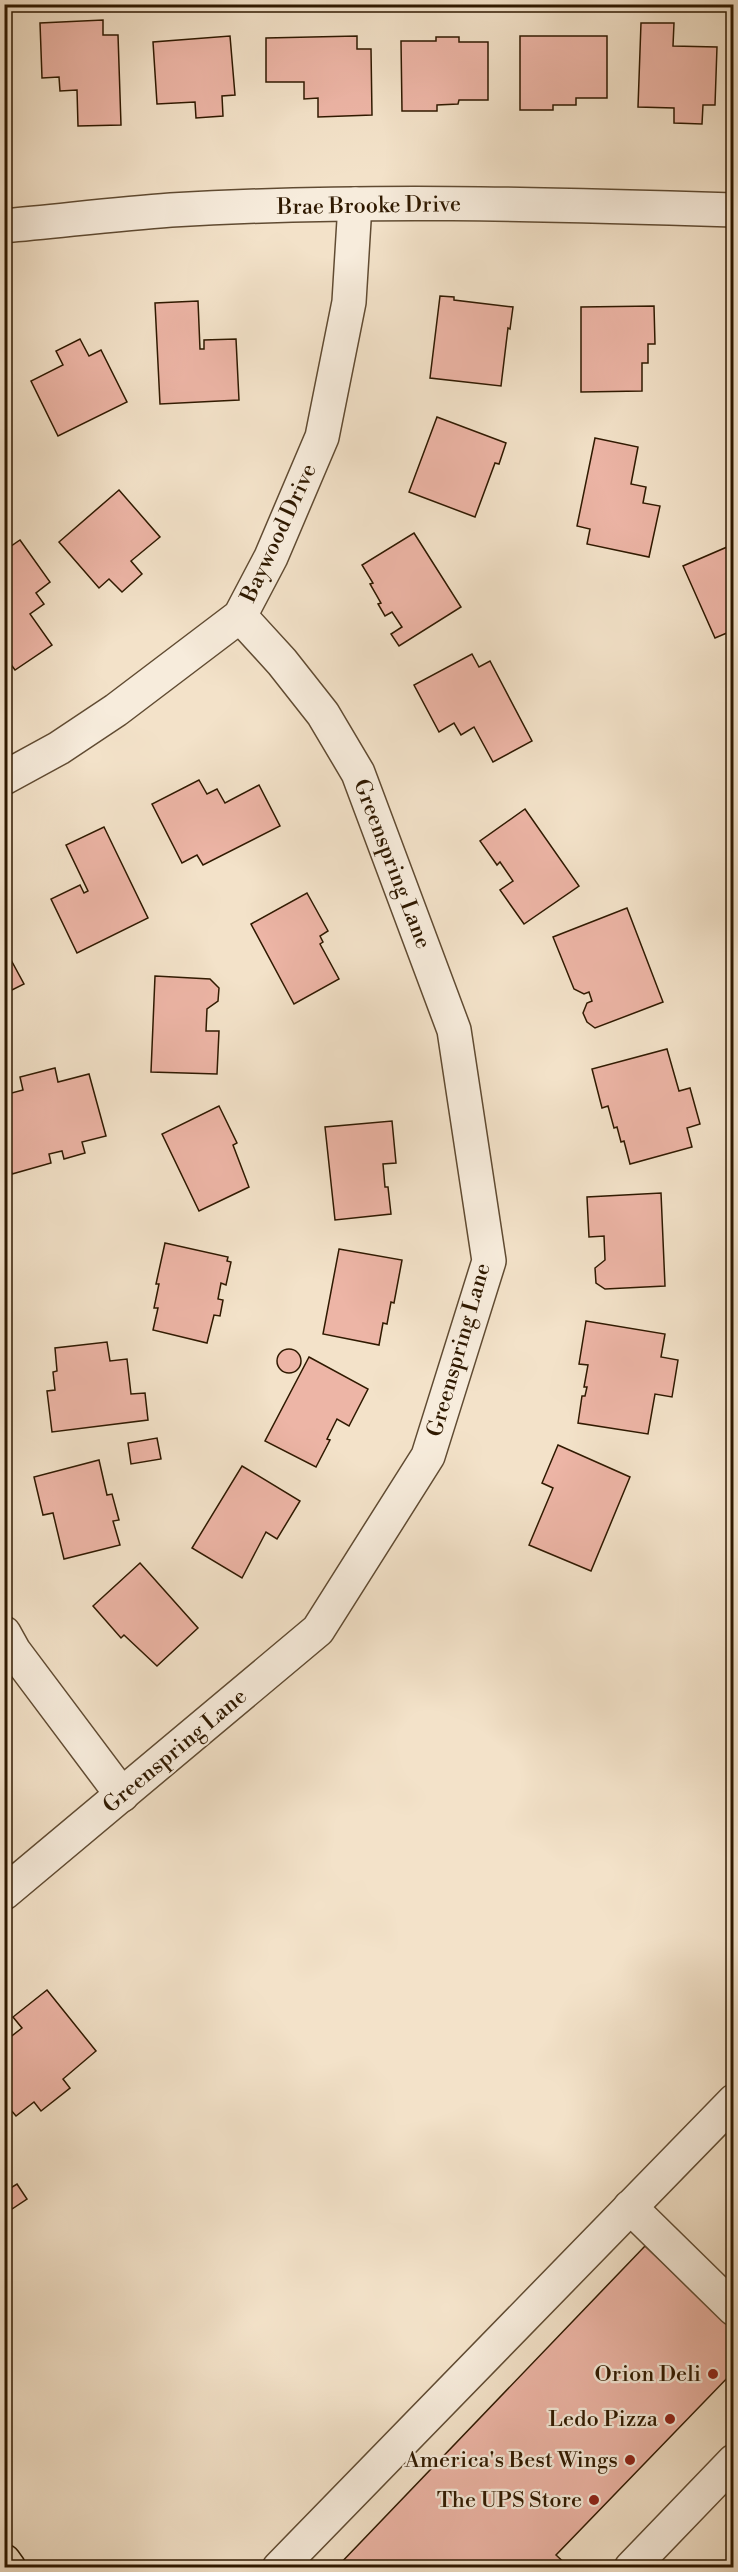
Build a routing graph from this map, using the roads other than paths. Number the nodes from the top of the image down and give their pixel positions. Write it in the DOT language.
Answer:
graph roads {
  1 [pos="355,204"];
  2 [pos="734,210"];
  3 [pos="4,226"];
  4 [pos="240,616"];
  5 [pos="4,778"];
  6 [pos="4,1633"];
  7 [pos="122,1795"];
  8 [pos="4,1893"];
  9 [pos="734,2101"];
  10 [pos="630,2207"];
  11 [pos="734,2309"];
  12 [pos="734,2461"];
  13 [pos="4,2561"];
  14 [pos="9,2568"];
  15 [pos="279,2568"];
  16 [pos="631,2568"];
  1 -- 2 [label="street, Brae Brooke Drive"];
  1 -- 3 [label="street, Brae Brooke Drive"];
  1 -- 4 [label="street, Baywood Drive"];
  4 -- 5 [label="street, Baywood Drive"];
  4 -- 7 [label="street, Greenspring Lane"];
  6 -- 7 [label="street"];
  7 -- 8 [label="street, Greenspring Lane"];
  9 -- 10 [label="street"];
  10 -- 11 [label="street"];
  10 -- 15 [label="street"];
  12 -- 16 [label="street"];
  13 -- 14 [label="main road"];
}
